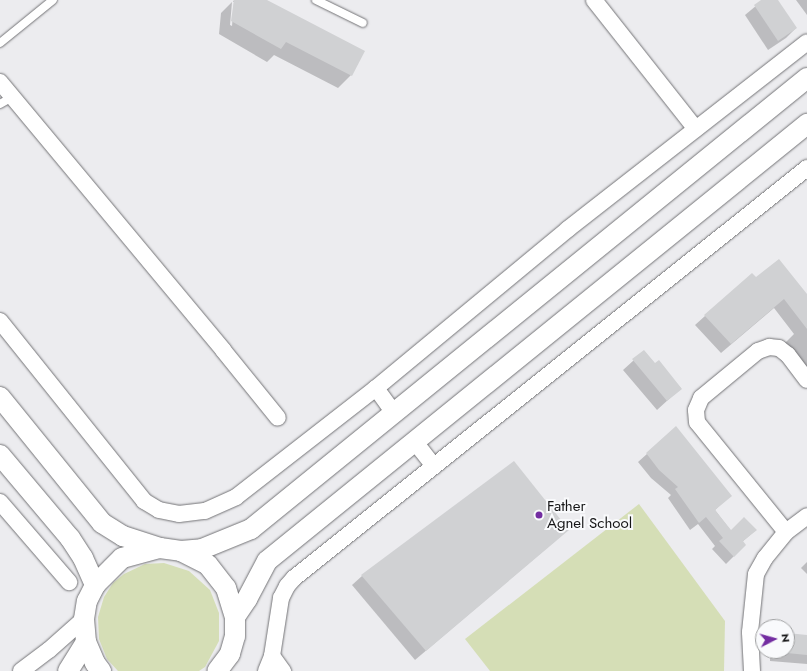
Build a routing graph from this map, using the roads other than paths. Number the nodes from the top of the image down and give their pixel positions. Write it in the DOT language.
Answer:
graph roads {
  1 [pos="53,0"];
  2 [pos="316,0"];
  3 [pos="594,0"];
  4 [pos="363,23"];
  5 [pos="807,42"];
  6 [pos="0,43"];
  7 [pos="807,78"];
  8 [pos="0,82"];
  9 [pos="6,100"];
  10 [pos="807,124"];
  11 [pos="696,129"];
  12 [pos="807,168"];
  13 [pos="0,321"];
  14 [pos="807,380"];
  15 [pos="376,388"];
  16 [pos="0,397"];
  17 [pos="394,413"];
  18 [pos="278,418"];
  19 [pos="415,442"];
  20 [pos="0,455"];
  21 [pos="434,466"];
  22 [pos="0,502"];
  23 [pos="807,516"];
  24 [pos="786,532"];
  25 [pos="160,548"];
  26 [pos="181,551"];
  27 [pos="69,582"];
  28 [pos="95,585"];
  29 [pos="235,617"];
  30 [pos="84,619"];
  31 [pos="86,642"];
  32 [pos="234,662"];
  33 [pos="269,664"];
  34 [pos="21,671"];
  35 [pos="68,671"];
  36 [pos="101,671"];
  37 [pos="217,671"];
  38 [pos="283,671"];
  39 [pos="752,671"];
  1 -- 6 [label="lane"];
  2 -- 4 [label="lane"];
  3 -- 11 [label="street"];
  5 -- 11 [label="street"];
  7 -- 17 [label="street"];
  8 -- 9 [label="street"];
  9 -- 18 [label="street"];
  10 -- 19 [label="street"];
  11 -- 15 [label="street"];
  12 -- 21 [label="street"];
  13 -- 15 [label="street"];
  14 -- 24 [label="street"];
  15 -- 17 [label="street"];
  16 -- 25 [label="street"];
  17 -- 26 [label="street"];
  19 -- 21 [label="street"];
  19 -- 29 [label="street"];
  20 -- 28 [label="street"];
  21 -- 33 [label="street"];
  22 -- 27 [label="street"];
  23 -- 24 [label="street"];
  24 -- 39 [label="street"];
  25 -- 26 [label="street"];
  25 -- 28 [label="street"];
  26 -- 29 [label="street"];
  28 -- 30 [label="street"];
  29 -- 32 [label="street"];
  30 -- 31 [label="street"];
  30 -- 34 [label="street"];
  31 -- 35 [label="street"];
  31 -- 36 [label="street"];
  32 -- 37 [label="street"];
  33 -- 38 [label="street"];
}
